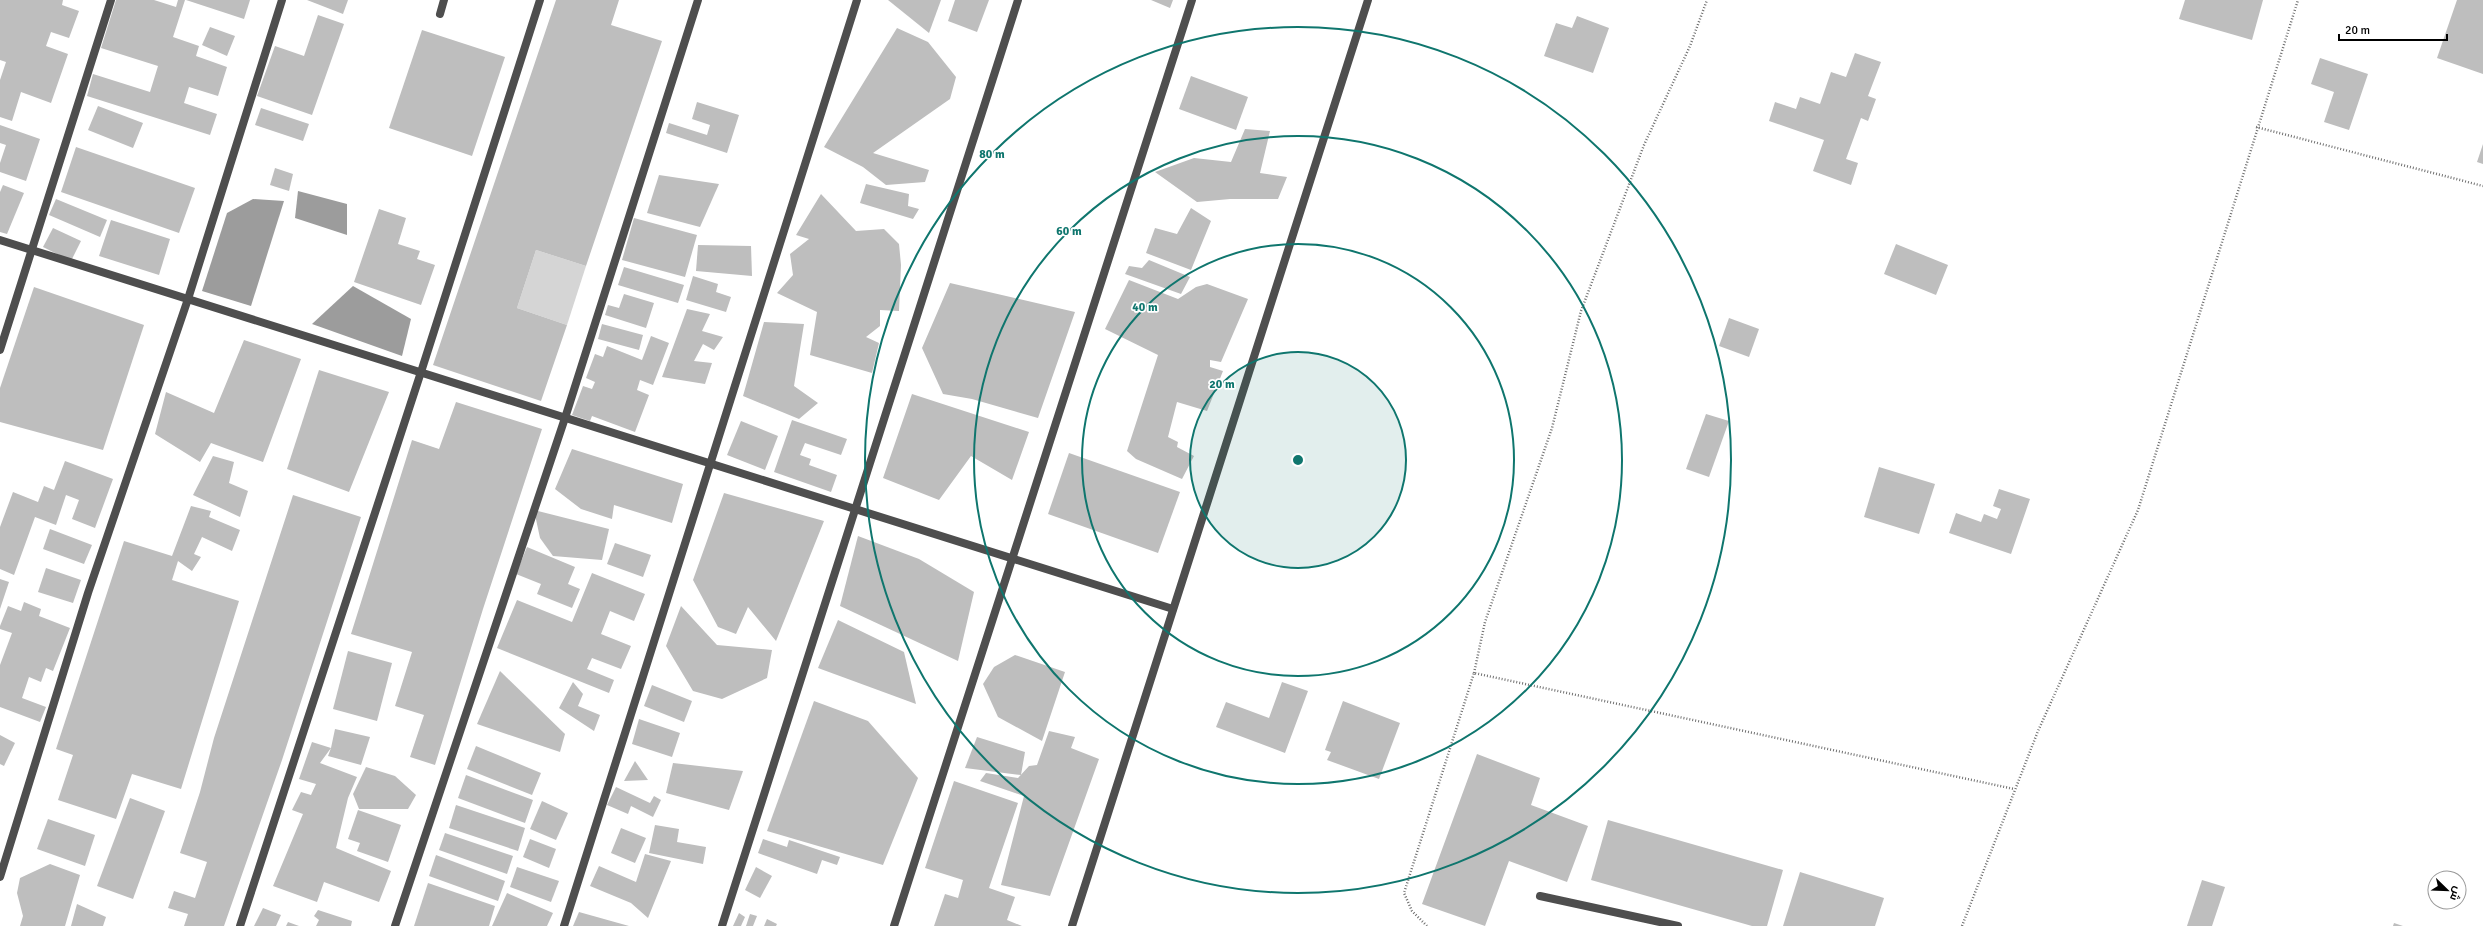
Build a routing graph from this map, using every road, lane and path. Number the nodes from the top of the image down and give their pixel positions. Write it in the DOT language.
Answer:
graph roads {
  1 [pos="111,0"];
  2 [pos="282,0"];
  3 [pos="444,0"];
  4 [pos="540,0"];
  5 [pos="698,0"];
  6 [pos="856,0"];
  7 [pos="1018,0"];
  8 [pos="1192,0"];
  9 [pos="1368,0"];
  10 [pos="1707,0"];
  11 [pos="2298,0"];
  12 [pos="440,14"];
  13 [pos="2256,127"];
  14 [pos="2483,186"];
  15 [pos="0,240"];
  16 [pos="31,250"];
  17 [pos="188,299"];
  18 [pos="0,350"];
  19 [pos="422,372"];
  20 [pos="565,418"];
  21 [pos="710,463"];
  22 [pos="855,509"];
  23 [pos="1011,560"];
  24 [pos="1173,609"];
  25 [pos="1474,673"];
  26 [pos="2014,788"];
  27 [pos="0,877"];
  28 [pos="1540,896"];
  29 [pos="240,926"];
  30 [pos="395,926"];
  31 [pos="564,926"];
  32 [pos="722,926"];
  33 [pos="894,926"];
  34 [pos="1072,926"];
  35 [pos="1427,926"];
  36 [pos="1678,926"];
  37 [pos="1962,926"];
  1 -- 16 [label="street"];
  2 -- 17 [label="street"];
  3 -- 12 [label="street"];
  4 -- 19 [label="street"];
  5 -- 20 [label="street"];
  6 -- 21 [label="street"];
  7 -- 22 [label="street"];
  8 -- 23 [label="street"];
  9 -- 24 [label="street"];
  10 -- 25 [label="path"];
  11 -- 13 [label="path"];
  13 -- 14 [label="path"];
  13 -- 26 [label="path"];
  15 -- 16 [label="street"];
  16 -- 17 [label="street"];
  16 -- 18 [label="street"];
  17 -- 19 [label="street"];
  17 -- 27 [label="street"];
  19 -- 20 [label="street"];
  19 -- 29 [label="street"];
  20 -- 21 [label="street"];
  20 -- 30 [label="street"];
  21 -- 22 [label="street"];
  21 -- 31 [label="street"];
  22 -- 23 [label="street"];
  22 -- 32 [label="street"];
  23 -- 24 [label="street"];
  23 -- 33 [label="street"];
  24 -- 34 [label="street"];
  25 -- 26 [label="path"];
  25 -- 35 [label="path"];
  26 -- 37 [label="path"];
  28 -- 36 [label="street"];
}
